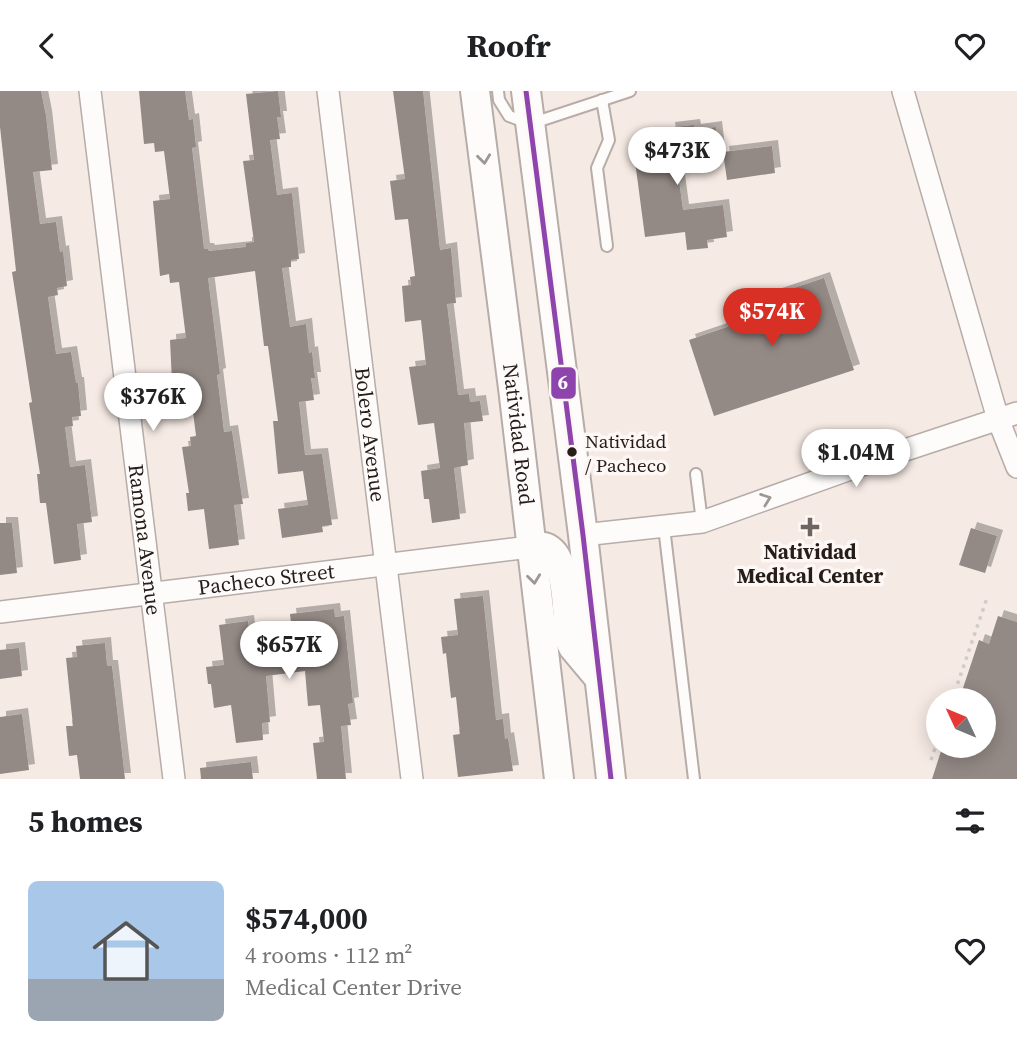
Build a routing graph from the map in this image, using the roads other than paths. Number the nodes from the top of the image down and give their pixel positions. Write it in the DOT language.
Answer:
graph roads {
  1 [pos="90,91"];
  2 [pos="328,91"];
  3 [pos="475,91"];
  4 [pos="498,91"];
  5 [pos="526,91"];
  6 [pos="630,91"];
  7 [pos="903,91"];
  8 [pos="602,100"];
  9 [pos="530,124"];
  10 [pos="607,246"];
  11 [pos="1007,416"];
  12 [pos="1017,467"];
  13 [pos="696,474"];
  14 [pos="702,522"];
  15 [pos="664,527"];
  16 [pos="583,535"];
  17 [pos="530,547"];
  18 [pos="385,566"];
  19 [pos="152,594"];
  20 [pos="0,613"];
  21 [pos="599,678"];
  22 [pos="174,779"];
  23 [pos="412,779"];
  24 [pos="558,779"];
  25 [pos="611,779"];
  26 [pos="694,779"];
  1 -- 19 [label="street, Ramona Avenue"];
  2 -- 18 [label="street, Bolero Avenue"];
  3 -- 17 [label="main road, Natividad Road, one-way"];
  4 -- 9 [label="lane"];
  5 -- 9 [label="main road"];
  6 -- 8 [label="lane"];
  7 -- 11 [label="street"];
  8 -- 9 [label="lane"];
  8 -- 10 [label="lane"];
  9 -- 16 [label="main road"];
  11 -- 12 [label="street"];
  14 -- 11 [label="street, one-way"];
  13 -- 14 [label="lane"];
  14 -- 15 [label="street"];
  15 -- 16 [label="street"];
  15 -- 26 [label="lane"];
  16 -- 21 [label="main road"];
  17 -- 18 [label="street, Pacheco Street"];
  17 -- 21 [label="main road"];
  17 -- 24 [label="main road, Natividad Road, one-way"];
  18 -- 19 [label="street, Pacheco Street"];
  18 -- 23 [label="street, Bolero Avenue"];
  19 -- 20 [label="street, Pacheco Street"];
  19 -- 22 [label="street, Ramona Avenue"];
  21 -- 25 [label="main road"];
}
